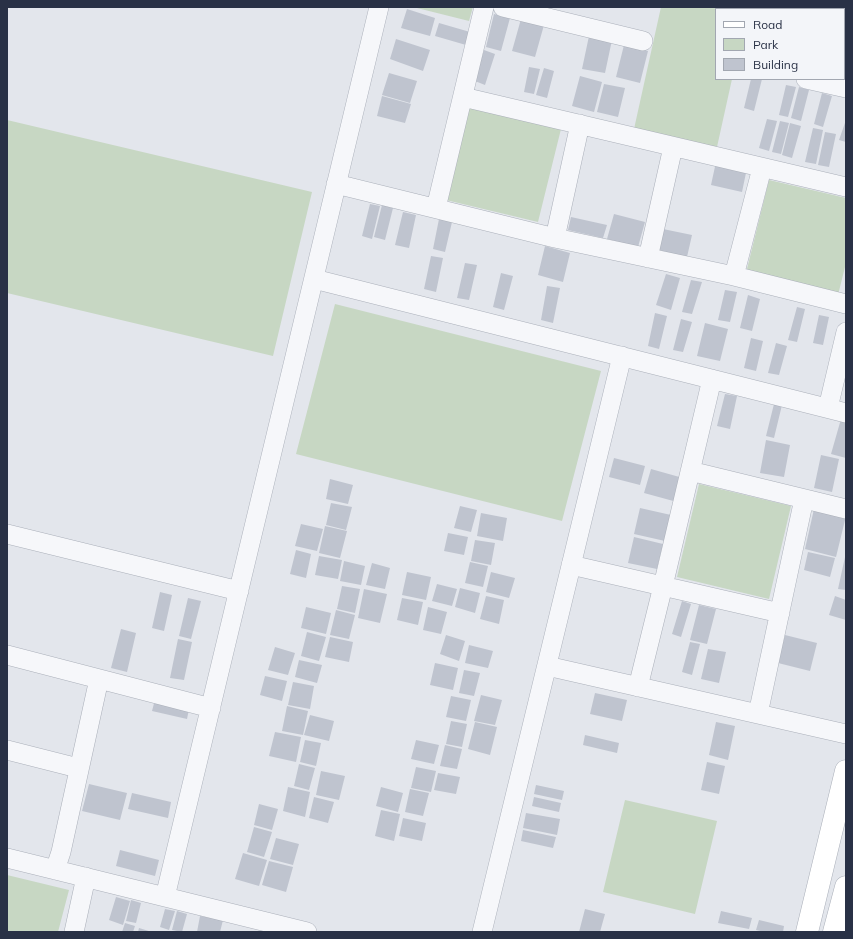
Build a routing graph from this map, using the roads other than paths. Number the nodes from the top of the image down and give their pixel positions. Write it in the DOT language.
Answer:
graph roads {
  1 [pos="379,7"];
  2 [pos="484,7"];
  3 [pos="503,7"];
  4 [pos="643,41"];
  5 [pos="810,80"];
  6 [pos="846,88"];
  7 [pos="463,97"];
  8 [pos="580,124"];
  9 [pos="673,146"];
  10 [pos="762,168"];
  11 [pos="336,184"];
  12 [pos="846,187"];
  13 [pos="436,208"];
  14 [pos="556,238"];
  15 [pos="648,258"];
  16 [pos="734,276"];
  17 [pos="314,279"];
  18 [pos="846,304"];
  19 [pos="846,332"];
  20 [pos="622,356"];
  21 [pos="712,379"];
  22 [pos="837,410"];
  23 [pos="690,471"];
  24 [pos="804,499"];
  25 [pos="846,509"];
  26 [pos="7,534"];
  27 [pos="571,565"];
  28 [pos="663,586"];
  29 [pos="239,591"];
  30 [pos="780,613"];
  31 [pos="7,655"];
  32 [pos="547,666"];
  33 [pos="99,679"];
  34 [pos="638,687"];
  35 [pos="211,708"];
  36 [pos="758,714"];
  37 [pos="846,734"];
  38 [pos="7,750"];
  39 [pos="78,768"];
  40 [pos="846,771"];
  41 [pos="7,858"];
  42 [pos="55,870"];
  43 [pos="86,877"];
  44 [pos="846,887"];
  45 [pos="165,897"];
  46 [pos="252,926"];
  47 [pos="74,932"];
  48 [pos="307,932"];
  49 [pos="482,932"];
  50 [pos="807,932"];
  51 [pos="834,932"];
  1 -- 11 [label="street"];
  2 -- 7 [label="street"];
  3 -- 4 [label="street"];
  5 -- 6 [label="street"];
  7 -- 8 [label="street"];
  7 -- 13 [label="street"];
  8 -- 9 [label="street"];
  8 -- 14 [label="street"];
  9 -- 10 [label="street"];
  9 -- 15 [label="street"];
  10 -- 12 [label="street"];
  10 -- 16 [label="street"];
  11 -- 13 [label="street"];
  11 -- 17 [label="street"];
  13 -- 14 [label="street"];
  14 -- 15 [label="street"];
  15 -- 16 [label="street"];
  16 -- 18 [label="street"];
  17 -- 20 [label="street"];
  17 -- 29 [label="street"];
  19 -- 22 [label="street"];
  20 -- 21 [label="street"];
  20 -- 27 [label="street"];
  21 -- 22 [label="street"];
  21 -- 23 [label="street"];
  23 -- 24 [label="street"];
  23 -- 28 [label="street"];
  24 -- 25 [label="street"];
  24 -- 30 [label="street"];
  26 -- 29 [label="street"];
  27 -- 28 [label="street"];
  27 -- 32 [label="street"];
  28 -- 30 [label="street"];
  28 -- 34 [label="street"];
  29 -- 35 [label="street"];
  30 -- 36 [label="street"];
  31 -- 33 [label="street"];
  32 -- 34 [label="street"];
  32 -- 49 [label="street"];
  33 -- 35 [label="street"];
  33 -- 39 [label="street"];
  34 -- 36 [label="street"];
  35 -- 45 [label="street"];
  36 -- 37 [label="street"];
  38 -- 39 [label="street"];
  39 -- 42 [label="street"];
  40 -- 50 [label="street"];
  41 -- 42 [label="street"];
  42 -- 43 [label="street"];
  43 -- 45 [label="street"];
  43 -- 47 [label="street"];
  44 -- 51 [label="street"];
  45 -- 46 [label="street"];
  46 -- 48 [label="street"];
}
